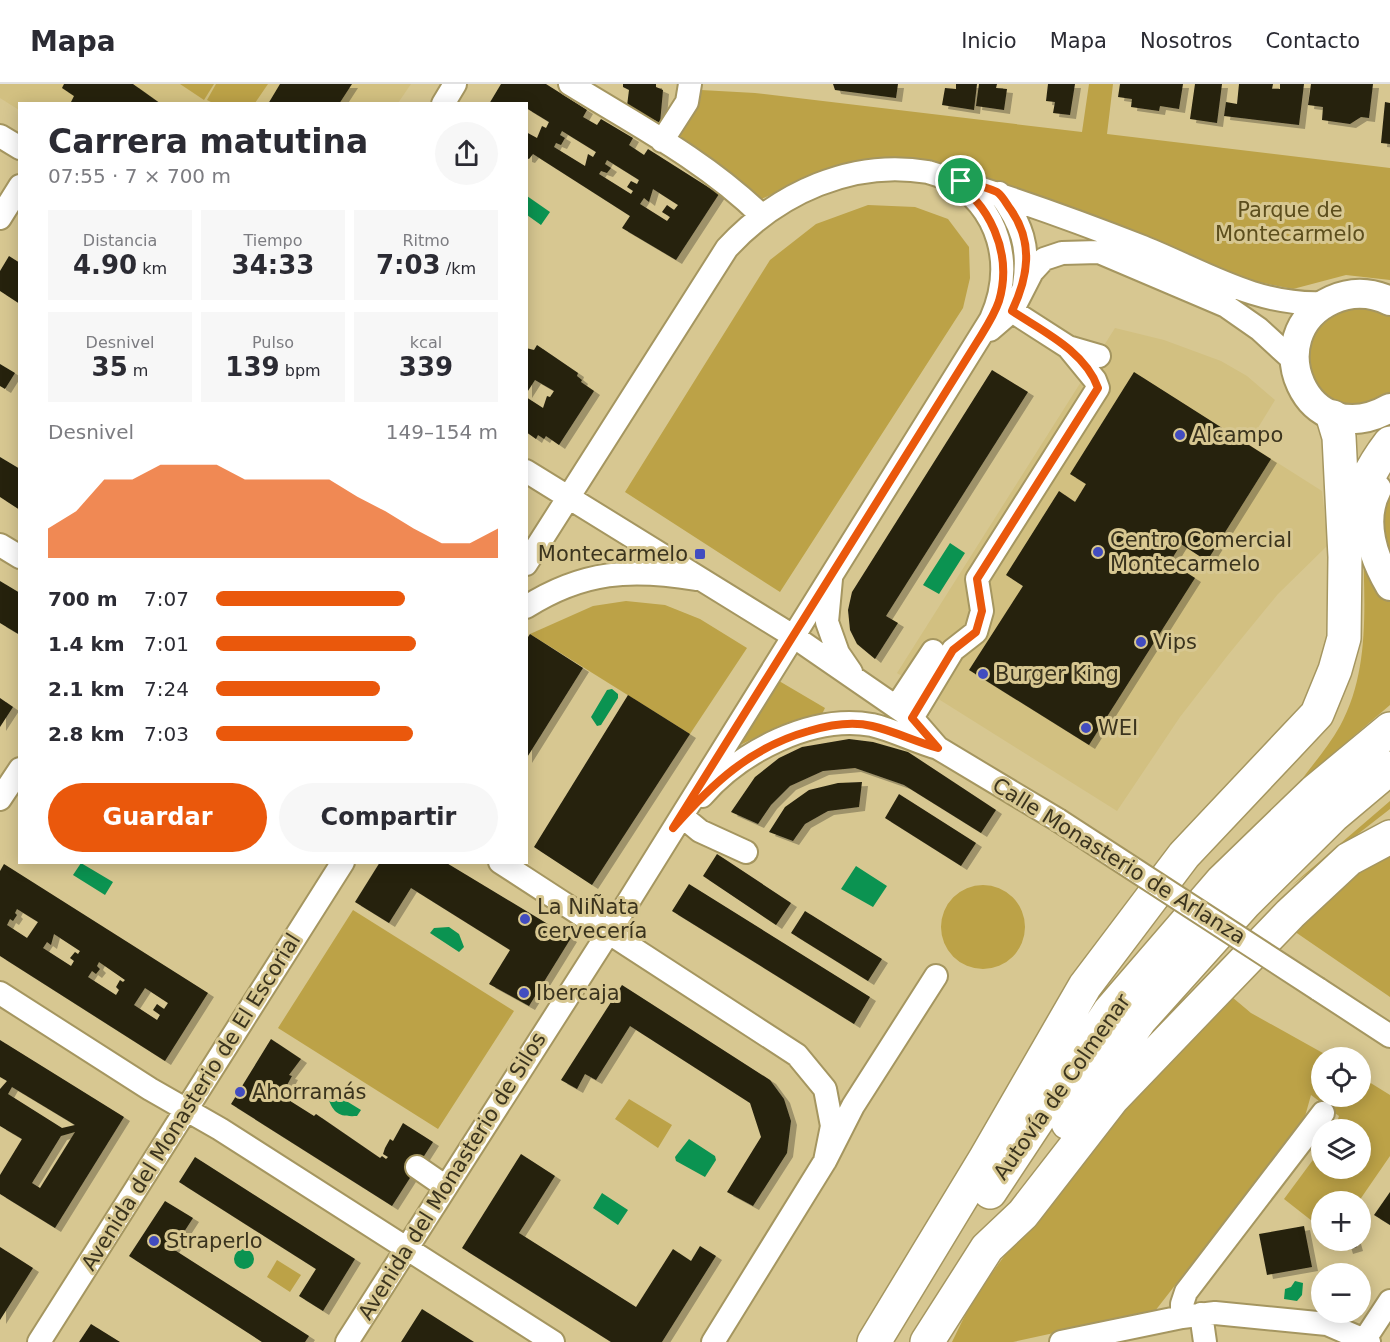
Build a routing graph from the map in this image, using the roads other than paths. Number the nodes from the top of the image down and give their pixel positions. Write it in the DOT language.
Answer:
graph roads {
  1 [pos="455,84"];
  2 [pos="570,84"];
  3 [pos="690,84"];
  4 [pos="444,102"];
  5 [pos="0,136"];
  6 [pos="662,141"];
  7 [pos="18,147"];
  8 [pos="948,178"];
  9 [pos="18,189"];
  10 [pos="999,193"];
  11 [pos="761,215"];
  12 [pos="0,218"];
  13 [pos="1024,286"];
  14 [pos="1390,302"];
  15 [pos="1324,303"];
  16 [pos="1012,311"];
  17 [pos="977,342"];
  18 [pos="1068,347"];
  19 [pos="1099,356"];
  20 [pos="1294,362"];
  21 [pos="1390,408"];
  22 [pos="1333,417"];
  23 [pos="1390,443"];
  24 [pos="1390,467"];
  25 [pos="528,472"];
  26 [pos="569,497"];
  27 [pos="0,545"];
  28 [pos="18,556"];
  29 [pos="1346,557"];
  30 [pos="528,561"];
  31 [pos="832,574"];
  32 [pos="706,581"];
  33 [pos="1390,586"];
  34 [pos="528,606"];
  35 [pos="793,636"];
  36 [pos="933,651"];
  37 [pos="855,678"];
  38 [pos="904,713"];
  39 [pos="1390,729"];
  40 [pos="938,748"];
  41 [pos="1390,768"];
  42 [pos="18,772"];
  43 [pos="0,799"];
  44 [pos="678,823"];
  45 [pos="1390,824"];
  46 [pos="1390,837"];
  47 [pos="746,852"];
  48 [pos="1348,859"];
  49 [pos="343,864"];
  50 [pos="503,864"];
  51 [pos="608,933"];
  52 [pos="936,976"];
  53 [pos="0,993"];
  54 [pos="1390,1035"];
  55 [pos="187,1109"];
  56 [pos="1323,1113"];
  57 [pos="825,1161"];
  58 [pos="417,1167"];
  59 [pos="446,1187"];
  60 [pos="407,1248"];
  61 [pos="987,1248"];
  62 [pos="1390,1301"];
  63 [pos="1191,1315"];
  64 [pos="1367,1341"];
  65 [pos="39,1342"];
  66 [pos="347,1342"];
  67 [pos="553,1342"];
  68 [pos="712,1342"];
  69 [pos="874,1342"];
  70 [pos="890,1342"];
  71 [pos="927,1342"];
  72 [pos="945,1342"];
  73 [pos="1061,1342"];
  74 [pos="1205,1342"];
  1 -- 4 [label="street"];
  2 -- 6 [label="street"];
  3 -- 6 [label="street"];
  5 -- 7 [label="street"];
  6 -- 11 [label="street"];
  8 -- 10 [label="street"];
  8 -- 11 [label="street"];
  8 -- 17 [label="street, Avenida del Monasterio de Silos"];
  9 -- 12 [label="street"];
  10 -- 13 [label="street"];
  10 -- 15 [label="street"];
  11 -- 26 [label="street"];
  13 -- 16 [label="street, Avenida del Monasterio de Silos"];
  13 -- 20 [label="street, Avenida del Monasterio de Silos"];
  14 -- 15 [label="main road"];
  15 -- 20 [label="main road"];
  16 -- 17 [label="street, Avenida del Monasterio de Silos"];
  16 -- 18 [label="street"];
  17 -- 31 [label="street, Avenida del Monasterio de Silos"];
  18 -- 19 [label="street"];
  18 -- 38 [label="street"];
  20 -- 22 [label="main road"];
  21 -- 22 [label="main road"];
  22 -- 29 [label="highway"];
  23 -- 29 [label="highway"];
  24 -- 33 [label="main road"];
  25 -- 26 [label="street, Calle Monasterio de Arlanza"];
  26 -- 30 [label="street"];
  26 -- 32 [label="street, Calle Monasterio de Arlanza"];
  27 -- 28 [label="street"];
  29 -- 69 [label="highway"];
  31 -- 35 [label="street, Avenida del Monasterio de Silos"];
  31 -- 37 [label="street, Calle Monasterio de Arlanza"];
  32 -- 34 [label="street"];
  32 -- 35 [label="street, Calle Monasterio de Arlanza"];
  35 -- 37 [label="street, Calle Monasterio de Arlanza"];
  35 -- 44 [label="street, Avenida del Monasterio de Silos"];
  36 -- 38 [label="street"];
  37 -- 38 [label="street, Calle Monasterio de Arlanza"];
  38 -- 40 [label="street, Calle Monasterio de Arlanza"];
  39 -- 70 [label="highway, Autovía de Colmenar"];
  40 -- 44 [label="street, Avenida del Monasterio de Silos"];
  40 -- 54 [label="street, Calle Monasterio de Arlanza, bridge"];
  41 -- 61 [label="highway, Autovía de Colmenar"];
  42 -- 43 [label="street"];
  44 -- 47 [label="street"];
  44 -- 51 [label="street, Avenida del Monasterio de Silos"];
  45 -- 48 [label="main road"];
  46 -- 48 [label="highway"];
  48 -- 61 [label="highway"];
  49 -- 55 [label="street, Avenida del Monasterio de El Escorial"];
  50 -- 51 [label="street"];
  51 -- 57 [label="street"];
  51 -- 59 [label="street, Avenida del Monasterio de Silos"];
  52 -- 57 [label="street"];
  53 -- 55 [label="street"];
  55 -- 60 [label="street"];
  55 -- 65 [label="street, Avenida del Monasterio de El Escorial"];
  56 -- 63 [label="street"];
  57 -- 68 [label="street"];
  58 -- 59 [label="street"];
  59 -- 60 [label="street, Avenida del Monasterio de Silos"];
  60 -- 66 [label="street, Avenida del Monasterio de Silos"];
  60 -- 67 [label="street"];
  61 -- 71 [label="highway"];
  61 -- 72 [label="street"];
  62 -- 64 [label="street"];
  63 -- 64 [label="street"];
  63 -- 73 [label="street"];
  63 -- 74 [label="street"];
}
